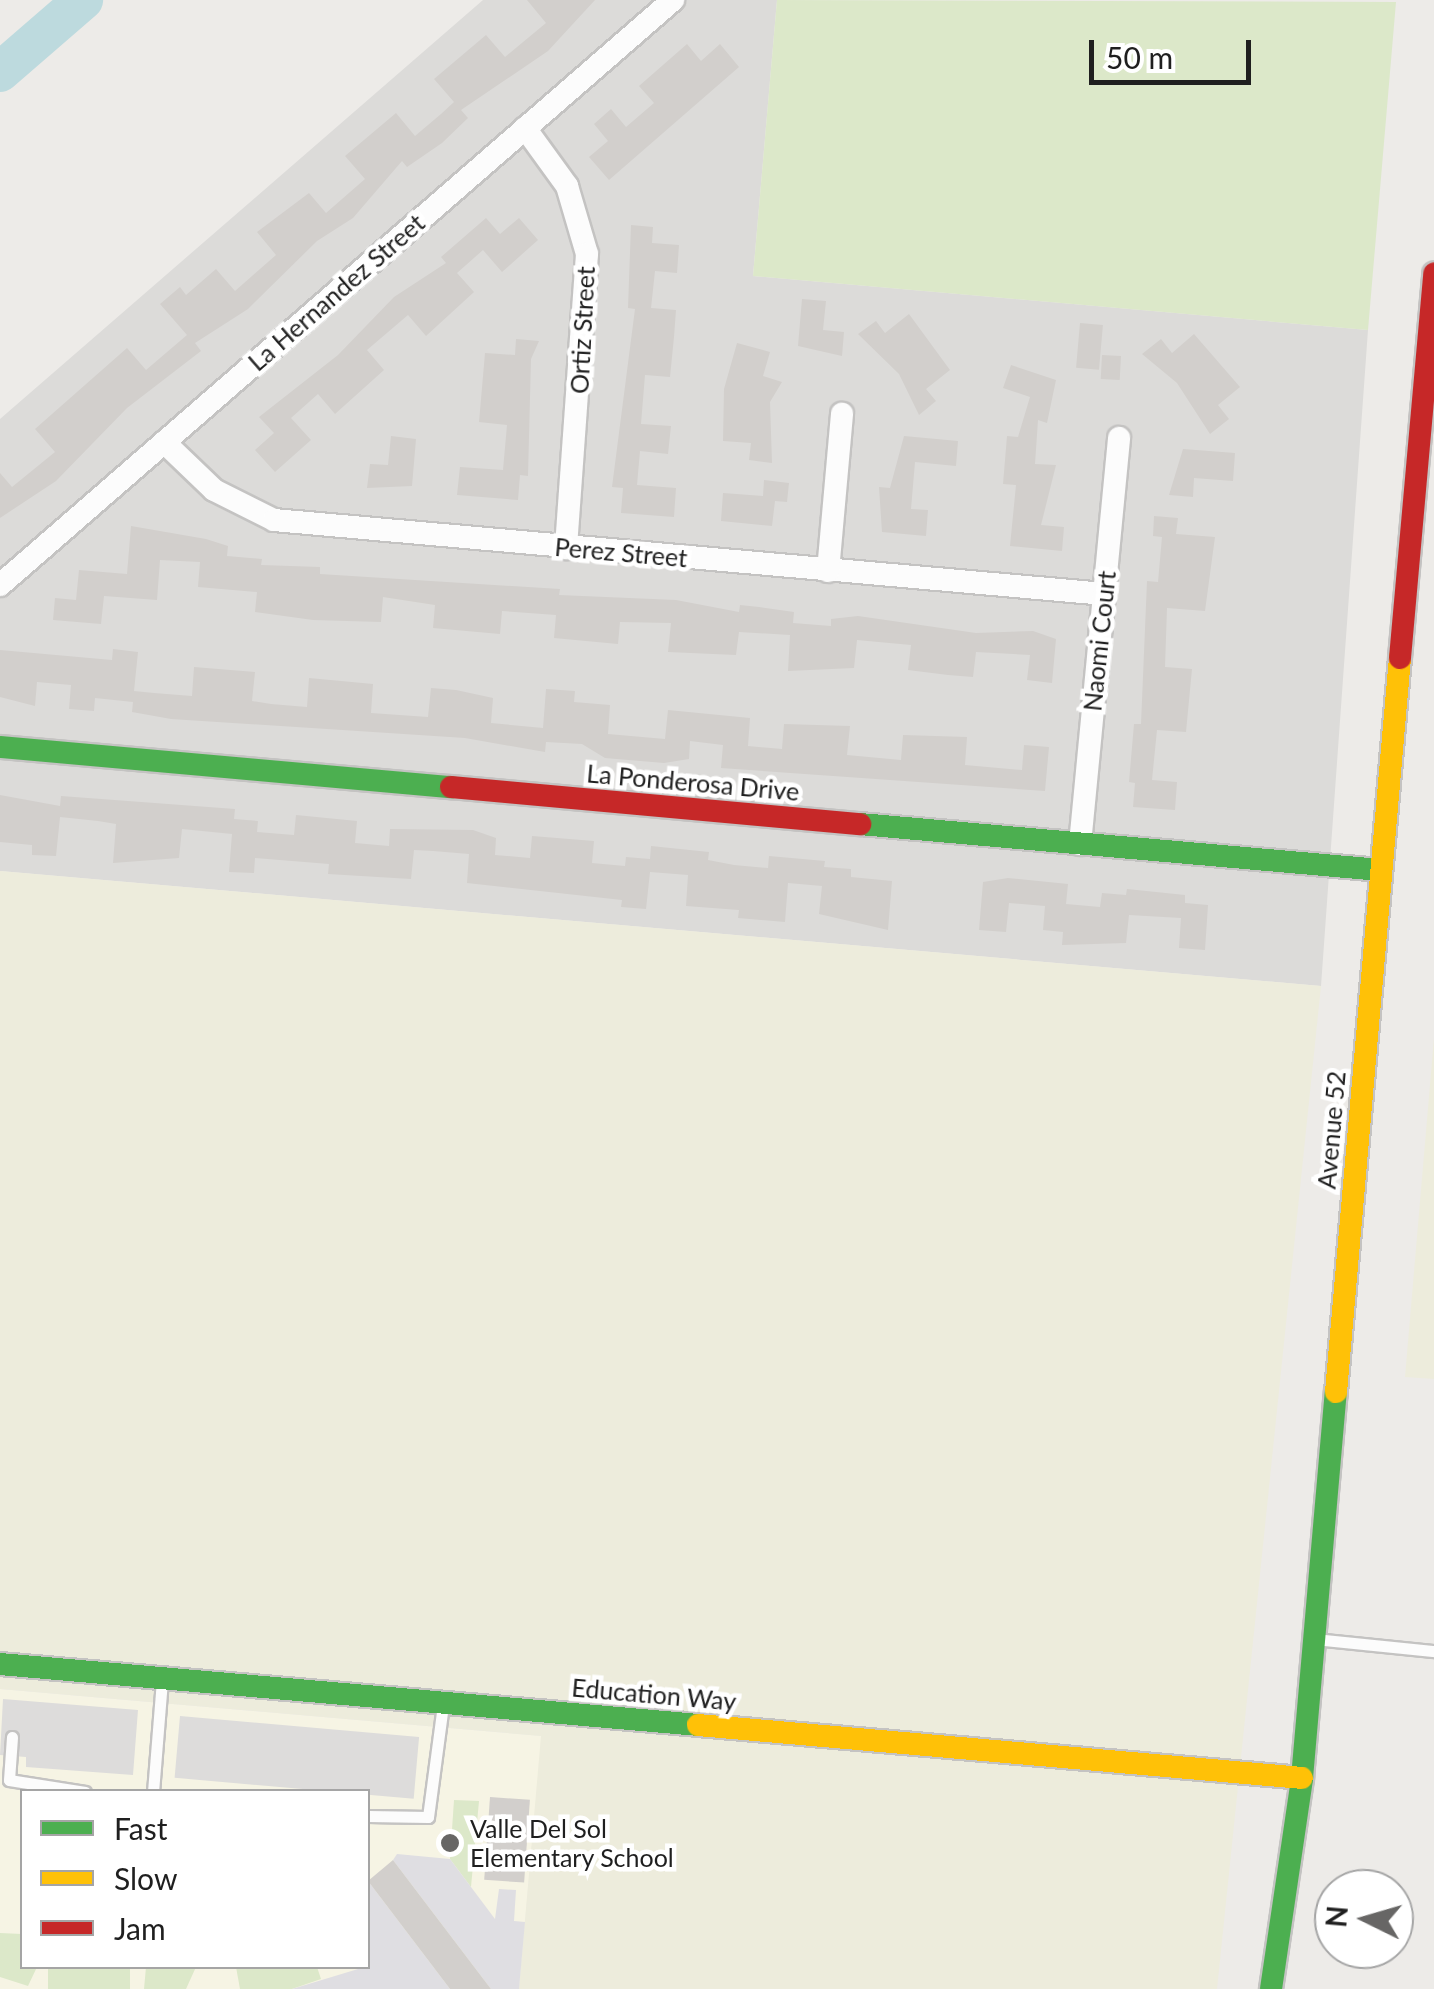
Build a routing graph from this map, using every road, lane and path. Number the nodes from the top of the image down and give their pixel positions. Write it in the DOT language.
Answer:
graph roads {
  1 [pos="672,0"];
  2 [pos="525,128"];
  3 [pos="1434,274"];
  4 [pos="842,414"];
  5 [pos="1427,424"];
  6 [pos="1119,438"];
  7 [pos="164,442"];
  8 [pos="566,548"];
  9 [pos="828,570"];
  10 [pos="0,585"];
  11 [pos="1104,594"];
  12 [pos="0,747"];
  13 [pos="1080,844"];
  14 [pos="1382,870"];
  15 [pos="1314,1639"];
  16 [pos="1434,1651"];
  17 [pos="0,1664"];
  18 [pos="162,1678"];
  19 [pos="443,1703"];
  20 [pos="12,1737"];
  21 [pos="1302,1778"];
  22 [pos="66,1789"];
  23 [pos="152,1789"];
  24 [pos="370,1816"];
  25 [pos="1272,1989"];
  1 -- 2 [label="street, La Hernandez Street"];
  2 -- 7 [label="street, La Hernandez Street"];
  2 -- 8 [label="street, Ortiz Street"];
  3 -- 5 [label="street, Avenue 52"];
  4 -- 9 [label="street"];
  5 -- 14 [label="street, Avenue 52"];
  6 -- 11 [label="street, Naomi Court"];
  7 -- 8 [label="street, Perez Street"];
  7 -- 10 [label="street, La Hernandez Street"];
  8 -- 9 [label="street, Perez Street"];
  9 -- 11 [label="street, Perez Street"];
  11 -- 13 [label="street, Naomi Court"];
  12 -- 13 [label="street, La Ponderosa Drive"];
  13 -- 14 [label="street, La Ponderosa Drive"];
  14 -- 15 [label="street, Avenue 52"];
  15 -- 16 [label="lane"];
  15 -- 21 [label="street, Avenue 52"];
  17 -- 18 [label="street, Education Way"];
  18 -- 19 [label="street, Education Way"];
  18 -- 23 [label="lane"];
  19 -- 21 [label="street, Education Way"];
  19 -- 24 [label="lane"];
  20 -- 22 [label="lane"];
  21 -- 25 [label="street, Avenue 52"];
}
